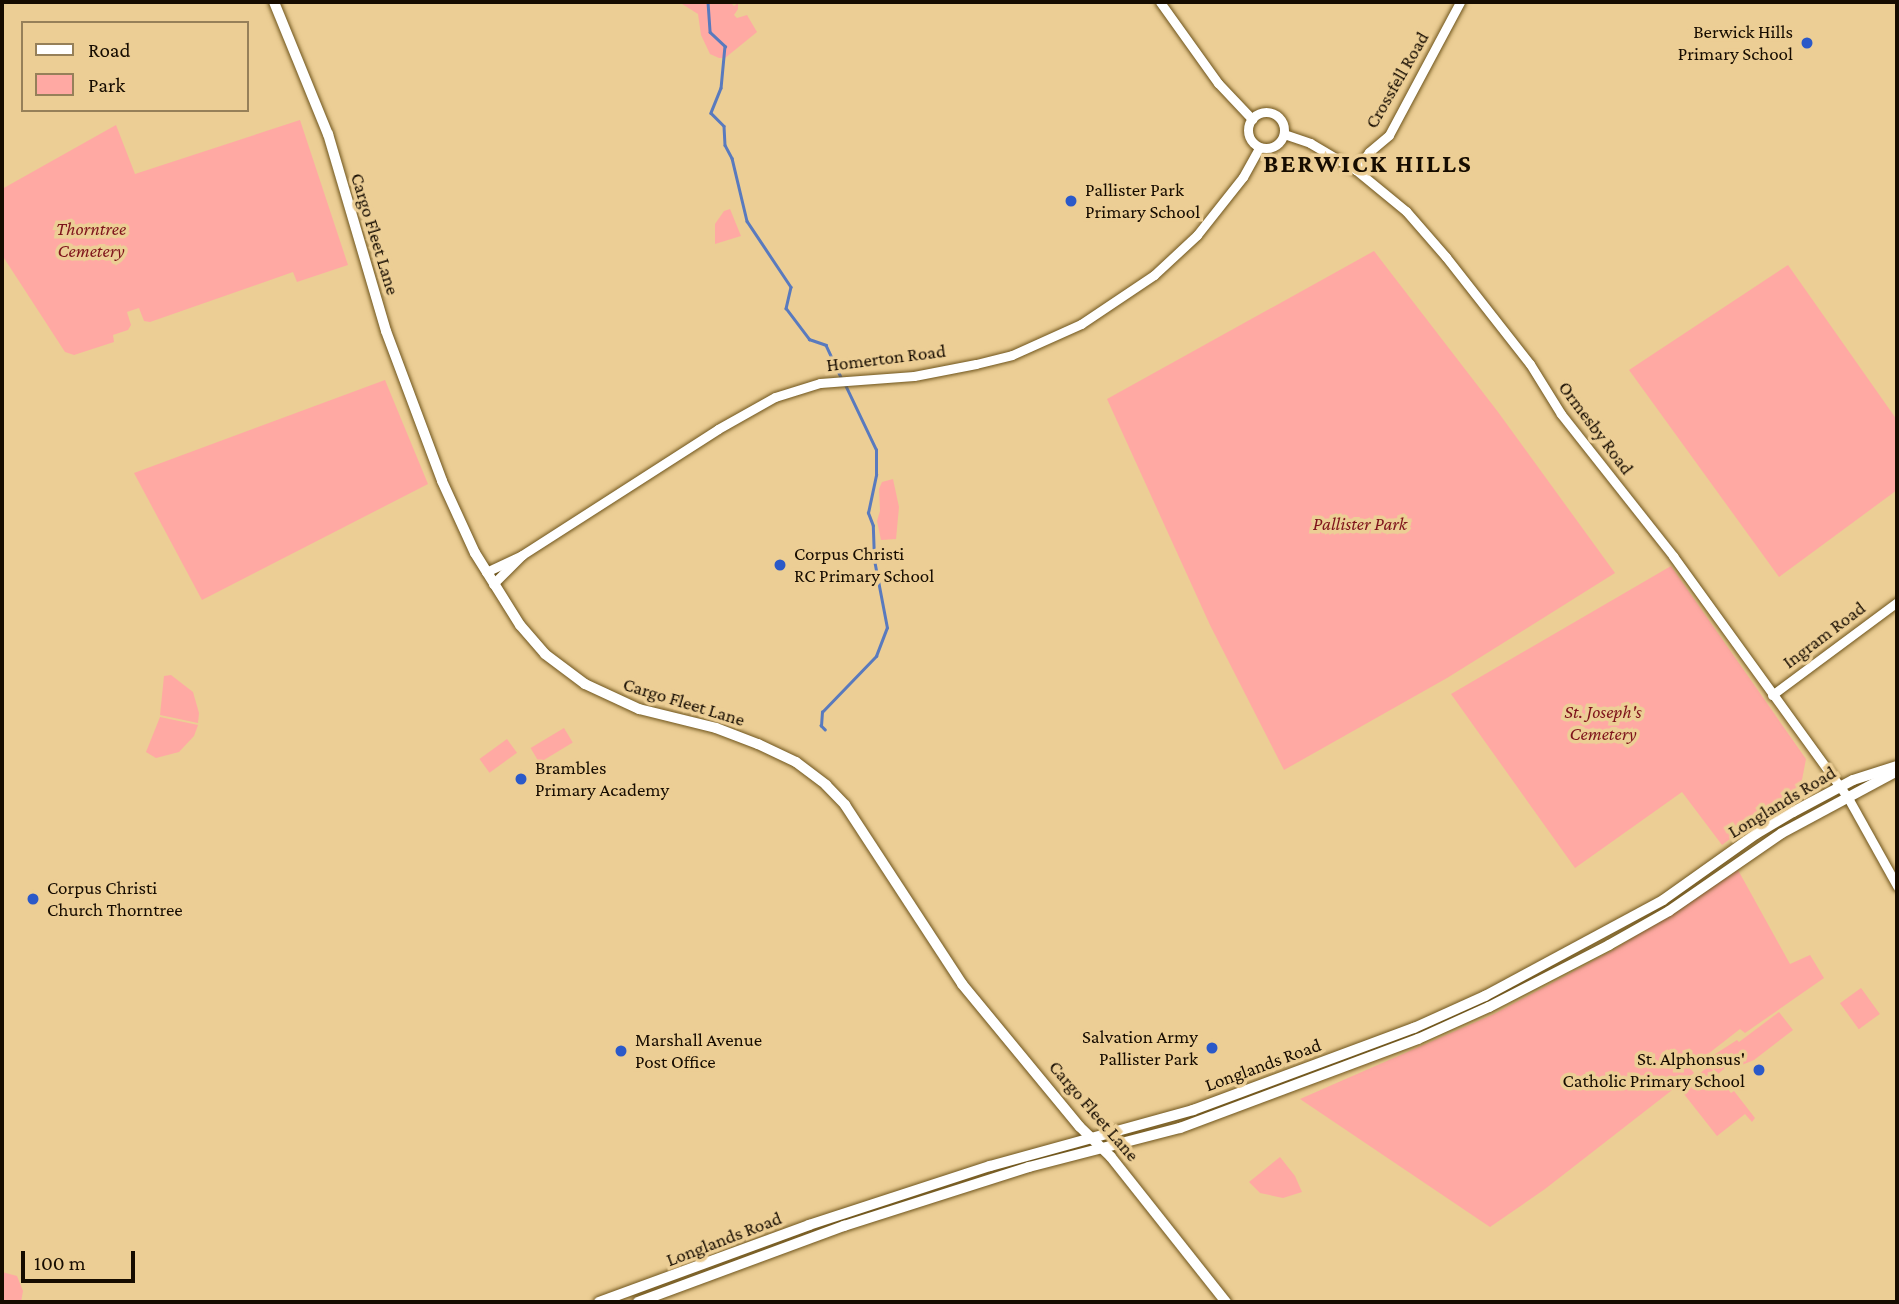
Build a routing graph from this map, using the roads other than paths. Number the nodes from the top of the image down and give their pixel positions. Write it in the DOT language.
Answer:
graph roads {
  1 [pos="274,2"];
  2 [pos="1160,2"];
  3 [pos="1460,2"];
  4 [pos="1252,120"];
  5 [pos="1284,134"];
  6 [pos="1259,148"];
  7 [pos="1356,170"];
  8 [pos="522,555"];
  9 [pos="486,572"];
  10 [pos="493,584"];
  11 [pos="1897,603"];
  12 [pos="1772,695"];
  13 [pos="1897,769"];
  14 [pos="1840,787"];
  15 [pos="1847,796"];
  16 [pos="1897,886"];
  17 [pos="1091,1137"];
  18 [pos="1102,1148"];
  19 [pos="599,1302"];
  20 [pos="638,1302"];
  21 [pos="1226,1302"];
  1 -- 9 [label="main road, Cargo Fleet Lane"];
  2 -- 4 [label="street"];
  3 -- 7 [label="street, Crossfell Road"];
  4 -- 5 [label="street"];
  4 -- 6 [label="street"];
  5 -- 6 [label="street"];
  5 -- 7 [label="street, Ormesby Road"];
  6 -- 8 [label="street, Homerton Road"];
  7 -- 12 [label="street, Ormesby Road"];
  8 -- 9 [label="street, Homerton Road"];
  8 -- 10 [label="street, Homerton Road"];
  9 -- 10 [label="main road, Cargo Fleet Lane"];
  10 -- 17 [label="main road, Cargo Fleet Lane"];
  11 -- 12 [label="street, Ingram Road"];
  12 -- 14 [label="street, Ormesby Road"];
  13 -- 14 [label="main road, Longlands Road"];
  13 -- 15 [label="main road, Longlands Road"];
  14 -- 15 [label="street, Ormesby Road"];
  14 -- 17 [label="main road, Longlands Road"];
  15 -- 16 [label="street, Ormesby Road"];
  15 -- 18 [label="main road, Longlands Road"];
  17 -- 18 [label="main road, Cargo Fleet Lane"];
  17 -- 19 [label="main road, Longlands Road"];
  18 -- 20 [label="main road, Longlands Road"];
  18 -- 21 [label="main road, Cargo Fleet Lane"];
}
